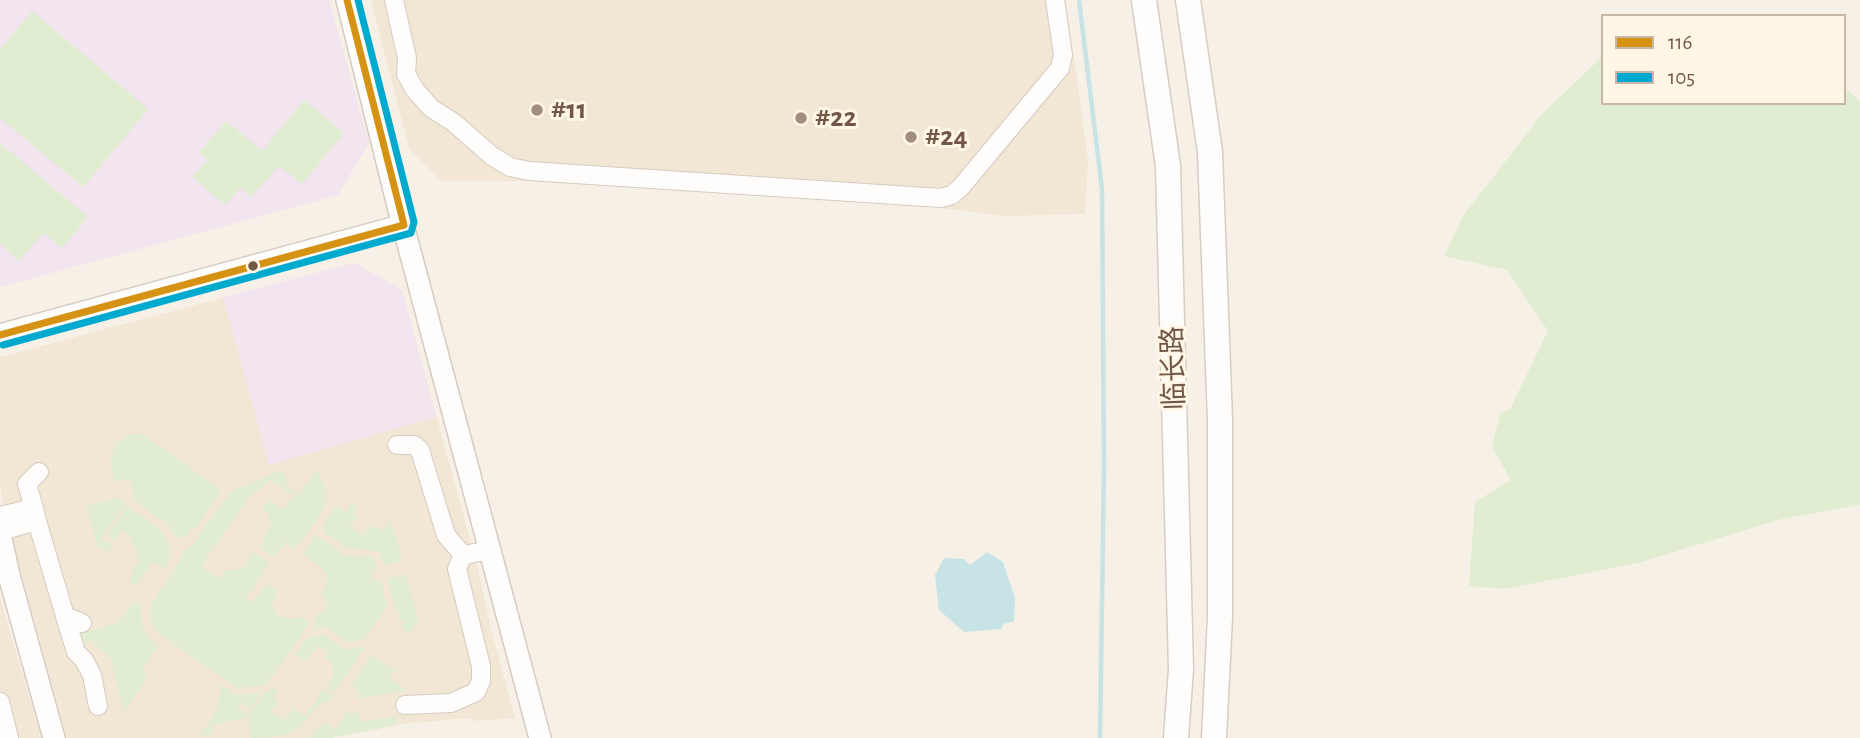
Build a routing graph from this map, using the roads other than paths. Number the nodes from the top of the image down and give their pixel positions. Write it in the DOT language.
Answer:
graph roads {
  1 [pos="347,0"];
  2 [pos="394,0"];
  3 [pos="1055,0"];
  4 [pos="1144,0"];
  5 [pos="1188,0"];
  6 [pos="402,220"];
  7 [pos="0,320"];
  8 [pos="0,335"];
  9 [pos="397,445"];
  10 [pos="39,472"];
  11 [pos="36,515"];
  12 [pos="0,516"];
  13 [pos="0,532"];
  14 [pos="491,550"];
  15 [pos="463,555"];
  16 [pos="0,702"];
  17 [pos="405,705"];
  18 [pos="99,706"];
  19 [pos="538,729"];
  20 [pos="9,738"];
  21 [pos="54,738"];
  22 [pos="1176,738"];
  23 [pos="1214,738"];
  1 -- 6 [label="street"];
  2 -- 3 [label="street"];
  4 -- 22 [label="main road, 临长路"];
  5 -- 23 [label="main road, 临长路"];
  6 -- 7 [label="street"];
  6 -- 8 [label="street"];
  6 -- 14 [label="street"];
  9 -- 15 [label="street"];
  10 -- 11 [label="street"];
  11 -- 12 [label="street"];
  11 -- 13 [label="street"];
  11 -- 18 [label="street"];
  13 -- 21 [label="street"];
  14 -- 15 [label="street"];
  14 -- 19 [label="street"];
  15 -- 17 [label="street"];
  16 -- 20 [label="street"];
}
